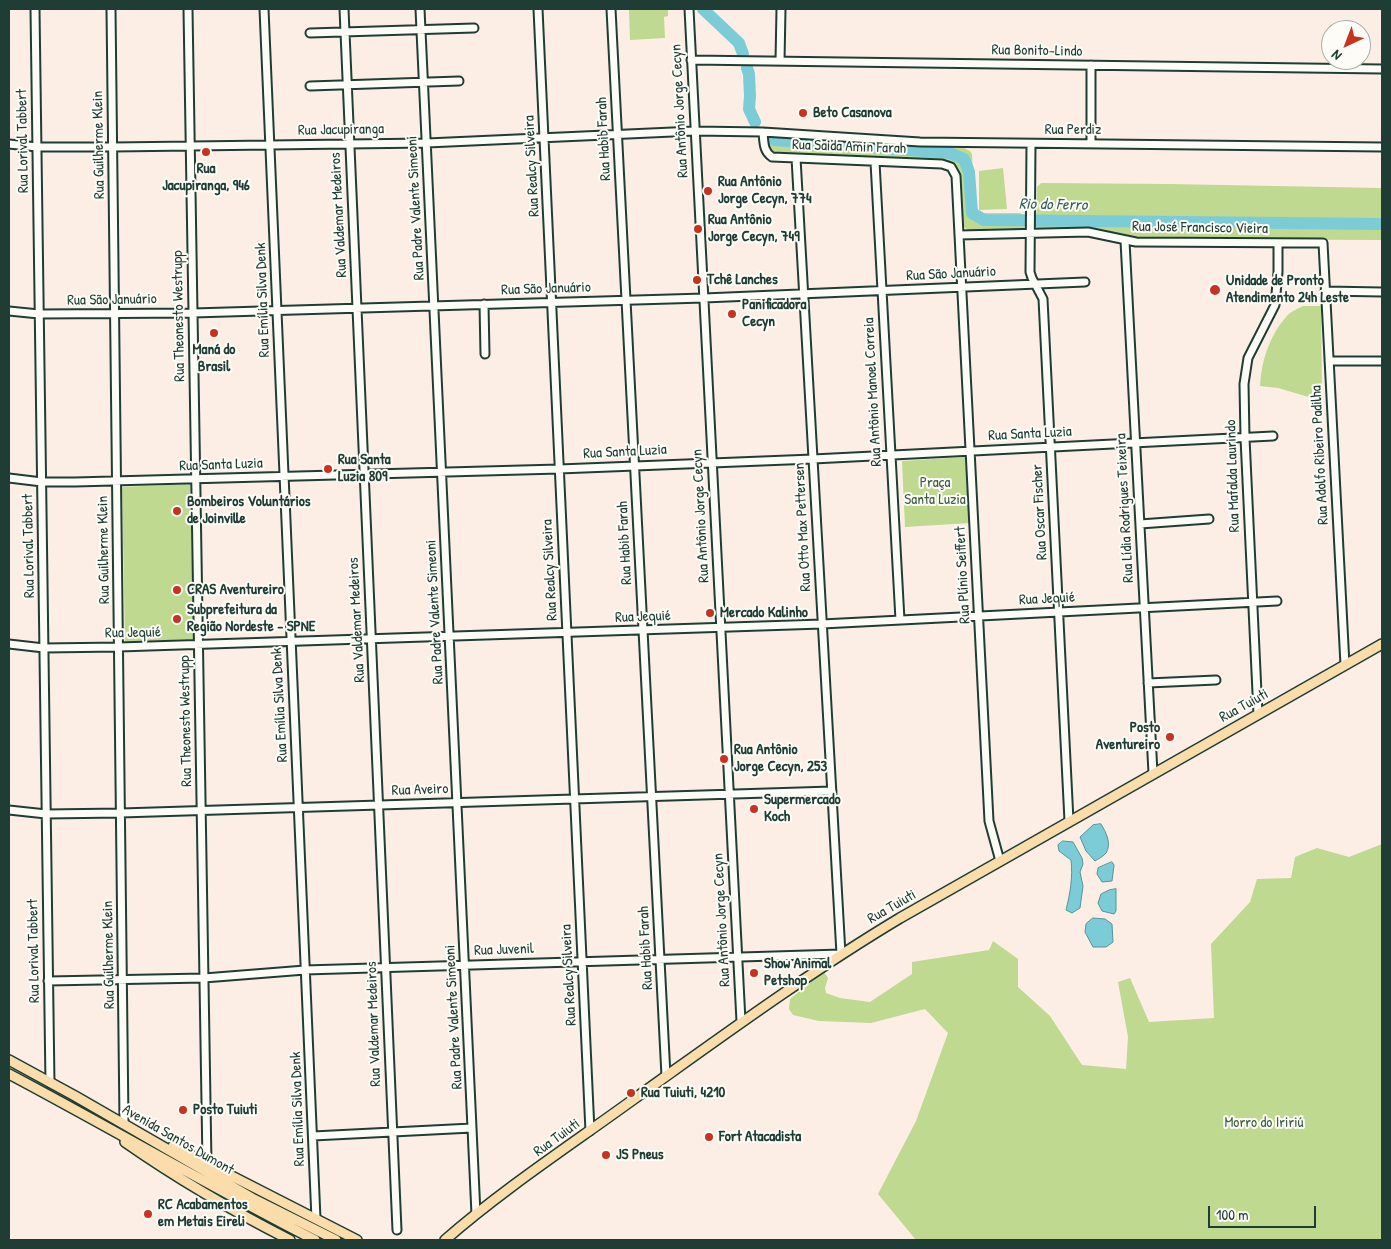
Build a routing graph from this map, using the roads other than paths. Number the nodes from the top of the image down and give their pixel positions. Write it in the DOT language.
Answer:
graph roads {
  1 [pos="35,9"];
  2 [pos="111,9"];
  3 [pos="188,9"];
  4 [pos="264,9"];
  5 [pos="344,9"];
  6 [pos="420,9"];
  7 [pos="538,9"];
  8 [pos="611,9"];
  9 [pos="689,9"];
  10 [pos="781,9"];
  11 [pos="474,28"];
  12 [pos="422,30"];
  13 [pos="310,32"];
  14 [pos="345,32"];
  15 [pos="692,60"];
  16 [pos="780,61"];
  17 [pos="1091,65"];
  18 [pos="1382,69"];
  19 [pos="459,81"];
  20 [pos="424,82"];
  21 [pos="347,84"];
  22 [pos="310,86"];
  23 [pos="695,131"];
  24 [pos="763,132"];
  25 [pos="618,135"];
  26 [pos="544,138"];
  27 [pos="350,143"];
  28 [pos="427,143"];
  29 [pos="9,144"];
  30 [pos="1031,144"];
  31 [pos="1091,144"];
  32 [pos="270,145"];
  33 [pos="190,146"];
  34 [pos="37,147"];
  35 [pos="113,147"];
  36 [pos="1382,147"];
  37 [pos="796,158"];
  38 [pos="875,162"];
  39 [pos="951,167"];
  40 [pos="1031,230"];
  41 [pos="959,235"];
  42 [pos="1125,241"];
  43 [pos="1278,243"];
  44 [pos="1322,243"];
  45 [pos="1084,282"];
  46 [pos="1035,284"];
  47 [pos="962,287"];
  48 [pos="882,291"];
  49 [pos="1325,291"];
  50 [pos="1382,292"];
  51 [pos="804,294"];
  52 [pos="704,298"];
  53 [pos="626,300"];
  54 [pos="552,302"];
  55 [pos="484,304"];
  56 [pos="434,306"];
  57 [pos="357,308"];
  58 [pos="277,310"];
  59 [pos="9,312"];
  60 [pos="115,313"];
  61 [pos="193,313"];
  62 [pos="39,314"];
  63 [pos="485,354"];
  64 [pos="1329,361"];
  65 [pos="1382,361"];
  66 [pos="1273,436"];
  67 [pos="1245,438"];
  68 [pos="1136,443"];
  69 [pos="1050,447"];
  70 [pos="970,451"];
  71 [pos="891,455"];
  72 [pos="813,459"];
  73 [pos="712,463"];
  74 [pos="635,466"];
  75 [pos="559,469"];
  76 [pos="442,472"];
  77 [pos="364,475"];
  78 [pos="284,477"];
  79 [pos="9,478"];
  80 [pos="196,479"];
  81 [pos="117,481"];
  82 [pos="42,482"];
  83 [pos="1209,519"];
  84 [pos="1140,524"];
  85 [pos="1277,601"];
  86 [pos="1252,602"];
  87 [pos="1144,608"];
  88 [pos="1059,612"];
  89 [pos="979,616"];
  90 [pos="900,620"];
  91 [pos="822,624"];
  92 [pos="721,628"];
  93 [pos="643,630"];
  94 [pos="567,633"];
  95 [pos="450,637"];
  96 [pos="371,639"];
  97 [pos="291,642"];
  98 [pos="9,644"];
  99 [pos="1382,644"];
  100 [pos="198,645"];
  101 [pos="44,648"];
  102 [pos="119,648"];
  103 [pos="1344,665"];
  104 [pos="1216,680"];
  105 [pos="1148,683"];
  106 [pos="1258,714"];
  107 [pos="1153,773"];
  108 [pos="832,791"];
  109 [pos="730,794"];
  110 [pos="652,796"];
  111 [pos="574,799"];
  112 [pos="457,803"];
  113 [pos="378,805"];
  114 [pos="298,808"];
  115 [pos="9,810"];
  116 [pos="201,811"];
  117 [pos="46,814"];
  118 [pos="121,814"];
  119 [pos="1069,821"];
  120 [pos="1000,861"];
  121 [pos="841,954"];
  122 [pos="738,957"];
  123 [pos="660,959"];
  124 [pos="582,962"];
  125 [pos="465,965"];
  126 [pos="386,968"];
  127 [pos="306,970"];
  128 [pos="204,978"];
  129 [pos="123,980"];
  130 [pos="48,981"];
  131 [pos="741,1021"];
  132 [pos="9,1060"];
  133 [pos="9,1074"];
  134 [pos="666,1076"];
  135 [pos="50,1082"];
  136 [pos="75,1096"];
  137 [pos="77,1110"];
  138 [pos="124,1121"];
  139 [pos="472,1128"];
  140 [pos="590,1131"];
  141 [pos="393,1132"];
  142 [pos="313,1136"];
  143 [pos="207,1163"];
  144 [pos="476,1214"];
  145 [pos="316,1219"];
  146 [pos="397,1230"];
  147 [pos="290,1240"];
  148 [pos="315,1240"];
  149 [pos="336,1240"];
  150 [pos="357,1240"];
  151 [pos="445,1240"];
  1 -- 34 [label="street, Rua Lorival Tabbert"];
  2 -- 35 [label="street, Rua Guilherme Klein"];
  3 -- 33 [label="street, Rua Theonesto Westrupp"];
  4 -- 32 [label="street, Rua Emília Silva Denk"];
  5 -- 14 [label="street, Rua Valdemar Medeiros"];
  6 -- 12 [label="street, Rua Padre Valente Simeoni"];
  7 -- 26 [label="street, Rua Realcy Silveira"];
  8 -- 25 [label="street, Rua Habib Farah"];
  9 -- 15 [label="street, Rua Antônio Jorge Cecyn"];
  10 -- 16 [label="street"];
  11 -- 12 [label="street"];
  12 -- 14 [label="street"];
  12 -- 20 [label="street, Rua Padre Valente Simeoni"];
  13 -- 14 [label="street"];
  14 -- 21 [label="street, Rua Valdemar Medeiros"];
  15 -- 16 [label="street, Rua Bonito-Lindo"];
  15 -- 23 [label="street, Rua Antônio Jorge Cecyn"];
  16 -- 17 [label="street, Rua Bonito-Lindo"];
  17 -- 18 [label="street, Rua Bonito-Lindo"];
  17 -- 31 [label="street"];
  19 -- 20 [label="street"];
  20 -- 21 [label="street"];
  20 -- 28 [label="street, Rua Padre Valente Simeoni"];
  21 -- 22 [label="street"];
  21 -- 27 [label="street, Rua Valdemar Medeiros"];
  23 -- 24 [label="street, Rua Jacupiranga"];
  23 -- 25 [label="street, Rua Jacupiranga"];
  23 -- 52 [label="street, Rua Antônio Jorge Cecyn"];
  24 -- 30 [label="street, Rua Perdiz"];
  24 -- 37 [label="street, Rua Saida Amin Farah"];
  25 -- 26 [label="street, Rua Jacupiranga"];
  25 -- 53 [label="street, Rua Habib Farah"];
  26 -- 28 [label="street, Rua Jacupiranga"];
  26 -- 54 [label="street, Rua Realcy Silveira"];
  27 -- 28 [label="street, Rua Jacupiranga"];
  27 -- 32 [label="street, Rua Jacupiranga"];
  27 -- 57 [label="street, Rua Valdemar Medeiros"];
  28 -- 56 [label="street, Rua Padre Valente Simeoni"];
  29 -- 34 [label="street, Rua Jacupiranga"];
  30 -- 31 [label="street, Rua Perdiz"];
  30 -- 40 [label="street, Rua Oscar Fischer"];
  31 -- 36 [label="street, Rua Perdiz"];
  32 -- 33 [label="street, Rua Jacupiranga"];
  32 -- 58 [label="street, Rua Emília Silva Denk"];
  33 -- 35 [label="street, Rua Jacupiranga"];
  33 -- 61 [label="street, Rua Theonesto Westrupp"];
  34 -- 35 [label="street, Rua Jacupiranga"];
  34 -- 62 [label="street, Rua Lorival Tabbert"];
  35 -- 60 [label="street, Rua Guilherme Klein"];
  37 -- 38 [label="street, Rua Saida Amin Farah"];
  37 -- 51 [label="street, Rua Otto Max Pettersen"];
  38 -- 39 [label="street, Rua Saida Amin Farah"];
  38 -- 48 [label="street, Rua Antônio Manoel Correia"];
  39 -- 41 [label="street, Rua Plínio Seiffert"];
  40 -- 41 [label="street, Rua José Francisco Vieira"];
  40 -- 42 [label="street, Rua José Francisco Vieira"];
  40 -- 46 [label="street, Rua Oscar Fischer"];
  41 -- 47 [label="street, Rua Plínio Seiffert"];
  42 -- 43 [label="street, Rua José Francisco Vieira"];
  42 -- 68 [label="street, Rua Lídia Rodrigues Teixeira"];
  43 -- 44 [label="street, Rua José Francisco Vieira"];
  43 -- 67 [label="street, Rua Mafalda Laurindo"];
  44 -- 49 [label="street, Rua Adolfo Ribeiro Padilha"];
  45 -- 46 [label="street, Rua São Januário"];
  46 -- 47 [label="street, Rua São Januário"];
  46 -- 69 [label="street, Rua Oscar Fischer"];
  47 -- 48 [label="street, Rua São Januário"];
  47 -- 70 [label="street, Rua Plínio Seiffert"];
  48 -- 51 [label="street, Rua São Januário"];
  48 -- 71 [label="street, Rua Antônio Manoel Correia"];
  49 -- 50 [label="street"];
  49 -- 64 [label="street, Rua Adolfo Ribeiro Padilha"];
  51 -- 52 [label="street, Rua São Januário"];
  51 -- 72 [label="street, Rua Otto Max Pettersen"];
  52 -- 53 [label="street, Rua São Januário"];
  52 -- 73 [label="street, Rua Antônio Jorge Cecyn"];
  53 -- 54 [label="street, Rua São Januário"];
  53 -- 74 [label="street, Rua Habib Farah"];
  54 -- 55 [label="street, Rua São Januário"];
  54 -- 75 [label="street, Rua Realcy Silveira"];
  55 -- 56 [label="street, Rua São Januário"];
  55 -- 63 [label="street"];
  56 -- 57 [label="street, Rua São Januário"];
  56 -- 76 [label="street, Rua Padre Valente Simeoni"];
  57 -- 58 [label="street, Rua São Januário"];
  57 -- 77 [label="street, Rua Valdemar Medeiros"];
  58 -- 61 [label="street, Rua São Januário"];
  58 -- 78 [label="street, Rua Emília Silva Denk"];
  59 -- 62 [label="street, Rua São Januário"];
  60 -- 61 [label="street, Rua São Januário"];
  60 -- 62 [label="street, Rua São Januário"];
  60 -- 81 [label="street, Rua Guilherme Klein"];
  61 -- 80 [label="street, Rua Theonesto Westrupp"];
  62 -- 82 [label="street, Rua Lorival Tabbert"];
  64 -- 65 [label="street"];
  64 -- 103 [label="street, Rua Adolfo Ribeiro Padilha"];
  66 -- 67 [label="street, Rua Santa Luzia"];
  67 -- 68 [label="street, Rua Santa Luzia"];
  67 -- 86 [label="street, Rua Mafalda Laurindo"];
  68 -- 69 [label="street, Rua Santa Luzia"];
  68 -- 84 [label="street, Rua Lídia Rodrigues Teixeira"];
  69 -- 70 [label="street, Rua Santa Luzia"];
  69 -- 88 [label="street, Rua Oscar Fischer"];
  70 -- 71 [label="street, Rua Santa Luzia"];
  70 -- 89 [label="street, Rua Plínio Seiffert"];
  71 -- 72 [label="street, Rua Santa Luzia"];
  71 -- 90 [label="street, Rua Antônio Manoel Correia"];
  72 -- 73 [label="street, Rua Santa Luzia"];
  72 -- 91 [label="street, Rua Otto Max Pettersen"];
  73 -- 74 [label="street, Rua Santa Luzia"];
  73 -- 92 [label="street, Rua Antônio Jorge Cecyn"];
  74 -- 75 [label="street, Rua Santa Luzia"];
  74 -- 93 [label="street, Rua Habib Farah"];
  75 -- 76 [label="street, Rua Santa Luzia"];
  75 -- 94 [label="street, Rua Realcy Silveira"];
  76 -- 77 [label="street, Rua Santa Luzia"];
  76 -- 95 [label="street, Rua Padre Valente Simeoni"];
  77 -- 78 [label="street, Rua Santa Luzia"];
  77 -- 96 [label="street, Rua Valdemar Medeiros"];
  78 -- 80 [label="street, Rua Santa Luzia"];
  78 -- 97 [label="street, Rua Emília Silva Denk"];
  79 -- 82 [label="street, Rua Santa Luzia"];
  80 -- 81 [label="street, Rua Santa Luzia"];
  80 -- 100 [label="street, Rua Theonesto Westrupp"];
  81 -- 82 [label="street, Rua Santa Luzia"];
  81 -- 102 [label="street, Rua Guilherme Klein"];
  82 -- 101 [label="street, Rua Lorival Tabbert"];
  83 -- 84 [label="street"];
  84 -- 87 [label="street, Rua Lídia Rodrigues Teixeira"];
  85 -- 86 [label="street, Rua Jequié"];
  86 -- 87 [label="street, Rua Jequié"];
  86 -- 106 [label="street, Rua Mafalda Laurindo"];
  87 -- 88 [label="street, Rua Jequié"];
  87 -- 105 [label="street, Rua Lídia Rodrigues Teixeira"];
  88 -- 89 [label="street, Rua Jequié"];
  88 -- 119 [label="street, Rua Oscar Fischer"];
  89 -- 90 [label="street, Rua Jequié"];
  89 -- 120 [label="street, Rua Plínio Seiffert"];
  90 -- 91 [label="street, Rua Jequié"];
  91 -- 92 [label="street, Rua Jequié"];
  91 -- 108 [label="street, Rua Otto Max Pettersen"];
  92 -- 93 [label="street, Rua Jequié"];
  92 -- 109 [label="street, Rua Antônio Jorge Cecyn"];
  93 -- 94 [label="street, Rua Jequié"];
  93 -- 110 [label="street, Rua Habib Farah"];
  94 -- 95 [label="street, Rua Jequié"];
  94 -- 111 [label="street, Rua Realcy Silveira"];
  95 -- 96 [label="street, Rua Jequié"];
  95 -- 112 [label="street, Rua Padre Valente Simeoni"];
  96 -- 97 [label="street, Rua Jequié"];
  96 -- 113 [label="street, Rua Valdemar Medeiros"];
  97 -- 100 [label="street, Rua Jequié"];
  97 -- 114 [label="street, Rua Emília Silva Denk"];
  98 -- 101 [label="street, Rua Jequié"];
  99 -- 103 [label="main road, Rua Tuiuti"];
  100 -- 102 [label="street, Rua Jequié"];
  100 -- 116 [label="street, Rua Theonesto Westrupp"];
  101 -- 102 [label="street, Rua Jequié"];
  101 -- 117 [label="street, Rua Lorival Tabbert"];
  102 -- 118 [label="street, Rua Guilherme Klein"];
  103 -- 106 [label="main road, Rua Tuiuti"];
  104 -- 105 [label="street"];
  105 -- 107 [label="street, Rua Lídia Rodrigues Teixeira"];
  106 -- 107 [label="main road, Rua Tuiuti"];
  107 -- 119 [label="main road, Rua Tuiuti"];
  108 -- 109 [label="street, Rua Aveiro"];
  108 -- 121 [label="street, Rua Otto Max Pettersen"];
  109 -- 110 [label="street, Rua Aveiro"];
  109 -- 122 [label="street, Rua Antônio Jorge Cecyn"];
  110 -- 111 [label="street, Rua Aveiro"];
  110 -- 123 [label="street, Rua Habib Farah"];
  111 -- 112 [label="street, Rua Aveiro"];
  111 -- 124 [label="street, Rua Realcy Silveira"];
  112 -- 113 [label="street, Rua Aveiro"];
  112 -- 125 [label="street, Rua Padre Valente Simeoni"];
  113 -- 114 [label="street, Rua Aveiro"];
  113 -- 126 [label="street, Rua Valdemar Medeiros"];
  114 -- 116 [label="street, Rua Aveiro"];
  114 -- 127 [label="street, Rua Emília Silva Denk"];
  115 -- 117 [label="street, Rua Aveiro"];
  116 -- 118 [label="street, Rua Aveiro"];
  116 -- 128 [label="street, Rua Theonesto Westrupp"];
  117 -- 118 [label="street, Rua Aveiro"];
  117 -- 130 [label="street, Rua Lorival Tabbert"];
  118 -- 129 [label="street, Rua Guilherme Klein"];
  119 -- 120 [label="main road, Rua Tuiuti"];
  120 -- 121 [label="main road, Rua Tuiuti"];
  121 -- 122 [label="street, Rua Juvenil"];
  121 -- 131 [label="main road, Rua Tuiuti"];
  122 -- 123 [label="street, Rua Juvenil"];
  122 -- 131 [label="street, Rua Antônio Jorge Cecyn"];
  123 -- 124 [label="street, Rua Juvenil"];
  123 -- 134 [label="street, Rua Habib Farah"];
  124 -- 125 [label="street, Rua Juvenil"];
  124 -- 140 [label="street, Rua Realcy Silveira"];
  125 -- 126 [label="street, Rua Juvenil"];
  125 -- 139 [label="street, Rua Padre Valente Simeoni"];
  126 -- 127 [label="street, Rua Juvenil"];
  126 -- 141 [label="street, Rua Valdemar Medeiros"];
  127 -- 128 [label="street, Rua Juvenil"];
  127 -- 142 [label="street, Rua Emília Silva Denk"];
  128 -- 129 [label="street, Rua Juvenil"];
  128 -- 143 [label="street, Rua Theonesto Westrupp"];
  129 -- 130 [label="street, Rua Juvenil"];
  129 -- 138 [label="street, Rua Guilherme Klein"];
  130 -- 135 [label="street, Rua Lorival Tabbert"];
  131 -- 134 [label="main road, Rua Tuiuti"];
  132 -- 135 [label="main road, Avenida Santos Dumont"];
  133 -- 137 [label="main road, Avenida Santos Dumont"];
  134 -- 140 [label="main road, Rua Tuiuti"];
  135 -- 136 [label="main road, Avenida Santos Dumont"];
  136 -- 138 [label="main road"];
  136 -- 149 [label="main road, Avenida Santos Dumont"];
  137 -- 147 [label="main road"];
  137 -- 148 [label="main road, Avenida Santos Dumont"];
  138 -- 143 [label="main road"];
  139 -- 141 [label="street"];
  139 -- 144 [label="street, Rua Padre Valente Simeoni"];
  140 -- 144 [label="main road, Rua Tuiuti"];
  141 -- 142 [label="street"];
  141 -- 146 [label="street, Rua Valdemar Medeiros"];
  142 -- 145 [label="street, Rua Emília Silva Denk"];
  143 -- 145 [label="main road"];
  144 -- 151 [label="main road, Rua Tuiuti"];
  145 -- 150 [label="main road"];
}
